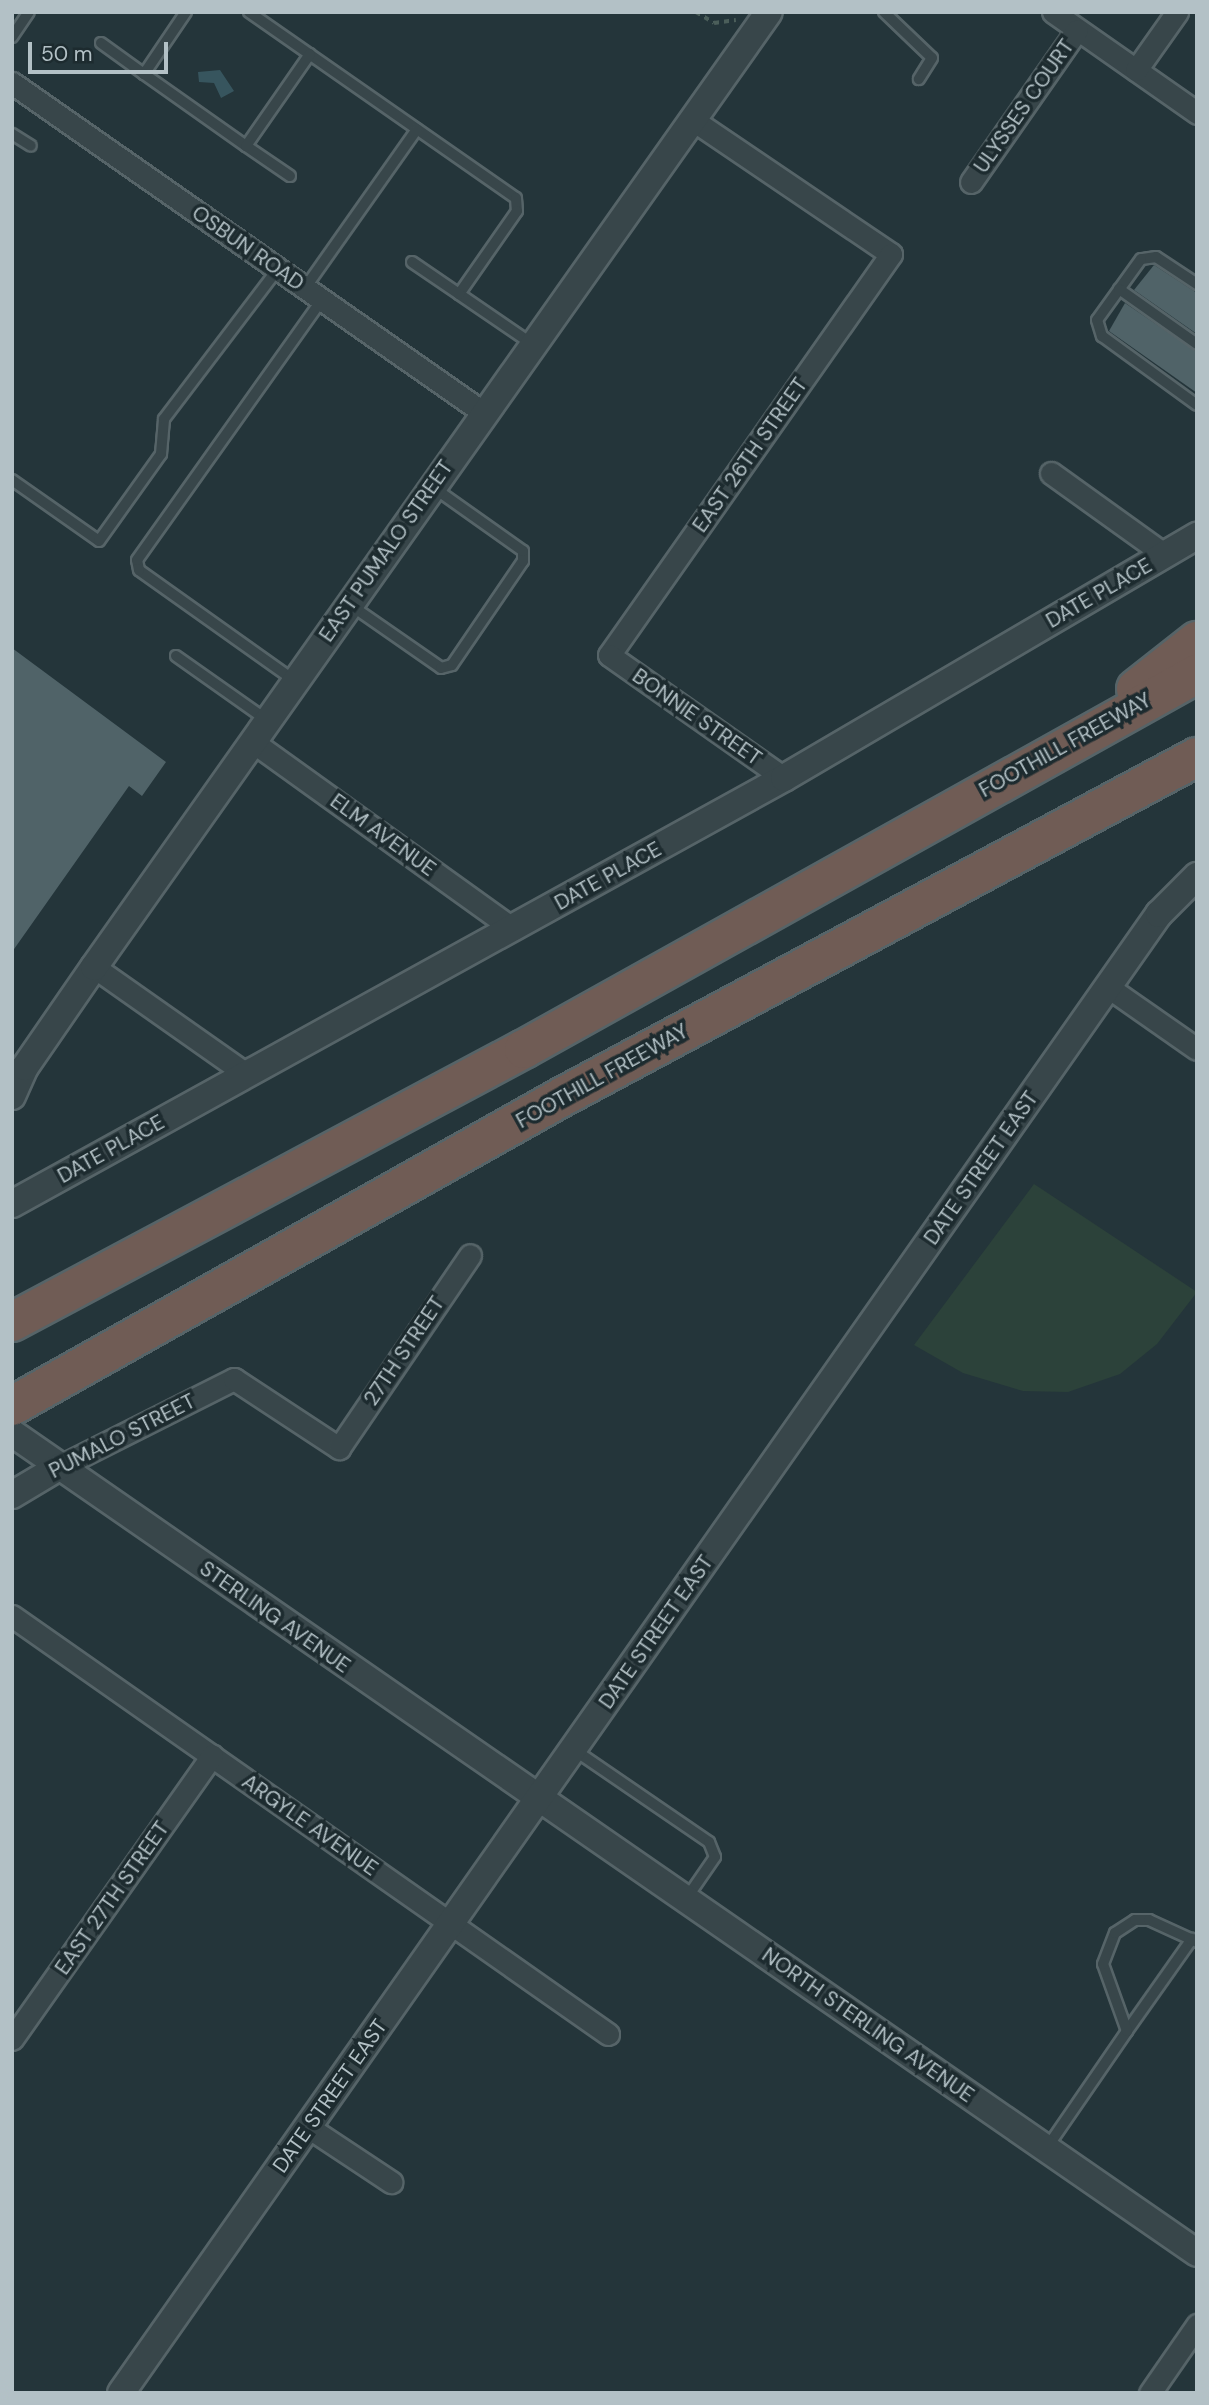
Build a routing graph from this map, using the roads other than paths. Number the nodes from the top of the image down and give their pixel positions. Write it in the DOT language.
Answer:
graph roads {
  1 [pos="29,12"];
  2 [pos="186,12"];
  3 [pos="250,12"];
  4 [pos="769,12"];
  5 [pos="884,12"];
  6 [pos="1053,12"];
  7 [pos="1177,12"];
  8 [pos="1077,30"];
  9 [pos="12,37"];
  10 [pos="101,43"];
  11 [pos="310,54"];
  12 [pos="1136,70"];
  13 [pos="144,74"];
  14 [pos="919,79"];
  15 [pos="12,83"];
  16 [pos="1197,113"];
  17 [pos="693,120"];
  18 [pos="417,129"];
  19 [pos="12,134"];
  20 [pos="31,146"];
  21 [pos="246,146"];
  22 [pos="290,176"];
  23 [pos="971,182"];
  24 [pos="412,262"];
  25 [pos="278,269"];
  26 [pos="1197,284"];
  27 [pos="1119,289"];
  28 [pos="314,294"];
  29 [pos="459,294"];
  30 [pos="532,344"];
  31 [pos="1197,344"];
  32 [pos="1197,405"];
  33 [pos="484,412"];
  34 [pos="1051,472"];
  35 [pos="12,480"];
  36 [pos="432,486"];
  37 [pos="1197,536"];
  38 [pos="1165,555"];
  39 [pos="349,604"];
  40 [pos="1197,641"];
  41 [pos="609,655"];
  42 [pos="176,656"];
  43 [pos="1197,674"];
  44 [pos="295,681"];
  45 [pos="260,731"];
  46 [pos="1091,731"];
  47 [pos="1197,757"];
  48 [pos="784,778"];
  49 [pos="1197,876"];
  50 [pos="513,929"];
  51 [pos="94,967"];
  52 [pos="1108,987"];
  53 [pos="1197,1049"];
  54 [pos="245,1073"];
  55 [pos="12,1096"];
  56 [pos="13,1202"];
  57 [pos="470,1255"];
  58 [pos="12,1322"];
  59 [pos="234,1379"];
  60 [pos="12,1406"];
  61 [pos="12,1433"];
  62 [pos="59,1467"];
  63 [pos="12,1495"];
  64 [pos="12,1616"];
  65 [pos="573,1749"];
  66 [pos="212,1756"];
  67 [pos="539,1798"];
  68 [pos="686,1899"];
  69 [pos="451,1924"];
  70 [pos="1194,1941"];
  71 [pos="1127,2031"];
  72 [pos="608,2034"];
  73 [pos="12,2039"];
  74 [pos="308,2127"];
  75 [pos="1046,2149"];
  76 [pos="391,2182"];
  77 [pos="1197,2253"];
  78 [pos="1197,2325"];
  79 [pos="121,2393"];
  80 [pos="1150,2393"];
  1 -- 9 [label="lane"];
  2 -- 13 [label="lane"];
  3 -- 11 [label="lane"];
  4 -- 17 [label="street, EAST PUMALO STREET"];
  5 -- 14 [label="lane"];
  6 -- 8 [label="street"];
  7 -- 12 [label="street"];
  8 -- 12 [label="street"];
  8 -- 23 [label="street, ULYSSES COURT"];
  10 -- 13 [label="lane"];
  11 -- 18 [label="lane"];
  11 -- 21 [label="lane"];
  12 -- 16 [label="street"];
  13 -- 21 [label="lane"];
  15 -- 25 [label="street, OSBUN ROAD"];
  17 -- 30 [label="street, EAST PUMALO STREET"];
  17 -- 41 [label="street, EAST 26TH STREET"];
  18 -- 28 [label="lane"];
  18 -- 29 [label="lane"];
  19 -- 20 [label="lane"];
  21 -- 22 [label="lane"];
  24 -- 29 [label="lane"];
  25 -- 28 [label="street, OSBUN ROAD"];
  25 -- 35 [label="lane"];
  26 -- 27 [label="lane"];
  27 -- 31 [label="lane"];
  27 -- 32 [label="lane"];
  28 -- 33 [label="street, OSBUN ROAD"];
  28 -- 44 [label="lane"];
  29 -- 30 [label="lane"];
  30 -- 33 [label="street, EAST PUMALO STREET"];
  33 -- 36 [label="street, EAST PUMALO STREET"];
  34 -- 38 [label="street"];
  36 -- 39 [label="street, EAST PUMALO STREET"];
  36 -- 39 [label="lane"];
  37 -- 38 [label="street, DATE PLACE"];
  38 -- 48 [label="street, DATE PLACE"];
  39 -- 44 [label="street, EAST PUMALO STREET"];
  40 -- 46 [label="highway"];
  41 -- 48 [label="street, BONNIE STREET"];
  42 -- 45 [label="lane"];
  43 -- 46 [label="highway, FOOTHILL FREEWAY"];
  44 -- 45 [label="street, EAST PUMALO STREET"];
  45 -- 50 [label="street, ELM AVENUE"];
  45 -- 51 [label="street, EAST PUMALO STREET"];
  46 -- 58 [label="highway, FOOTHILL FREEWAY"];
  47 -- 60 [label="highway, FOOTHILL FREEWAY"];
  48 -- 50 [label="street, DATE PLACE"];
  49 -- 52 [label="street, DATE STREET EAST"];
  50 -- 54 [label="street, DATE PLACE"];
  51 -- 54 [label="street"];
  51 -- 55 [label="street, EAST PUMALO STREET"];
  52 -- 53 [label="street"];
  52 -- 65 [label="street, DATE STREET EAST"];
  54 -- 56 [label="street, DATE PLACE"];
  57 -- 59 [label="street, 27TH STREET"];
  59 -- 62 [label="street, PUMALO STREET"];
  61 -- 62 [label="street, STERLING AVENUE"];
  62 -- 63 [label="street, PUMALO STREET"];
  62 -- 67 [label="street, STERLING AVENUE"];
  64 -- 66 [label="street, ARGYLE AVENUE"];
  65 -- 67 [label="street, DATE STREET EAST"];
  65 -- 68 [label="lane"];
  66 -- 69 [label="street, ARGYLE AVENUE"];
  66 -- 73 [label="street, EAST 27TH STREET"];
  67 -- 68 [label="street, NORTH STERLING AVENUE"];
  67 -- 69 [label="street, DATE STREET EAST"];
  68 -- 75 [label="street, NORTH STERLING AVENUE"];
  69 -- 72 [label="street, ARGYLE AVENUE"];
  69 -- 74 [label="street, DATE STREET EAST"];
  70 -- 71 [label="lane"];
  70 -- 71 [label="lane"];
  71 -- 75 [label="lane"];
  74 -- 76 [label="street"];
  74 -- 79 [label="street, DATE STREET EAST"];
  75 -- 77 [label="street, NORTH STERLING AVENUE"];
  78 -- 80 [label="street"];
}
